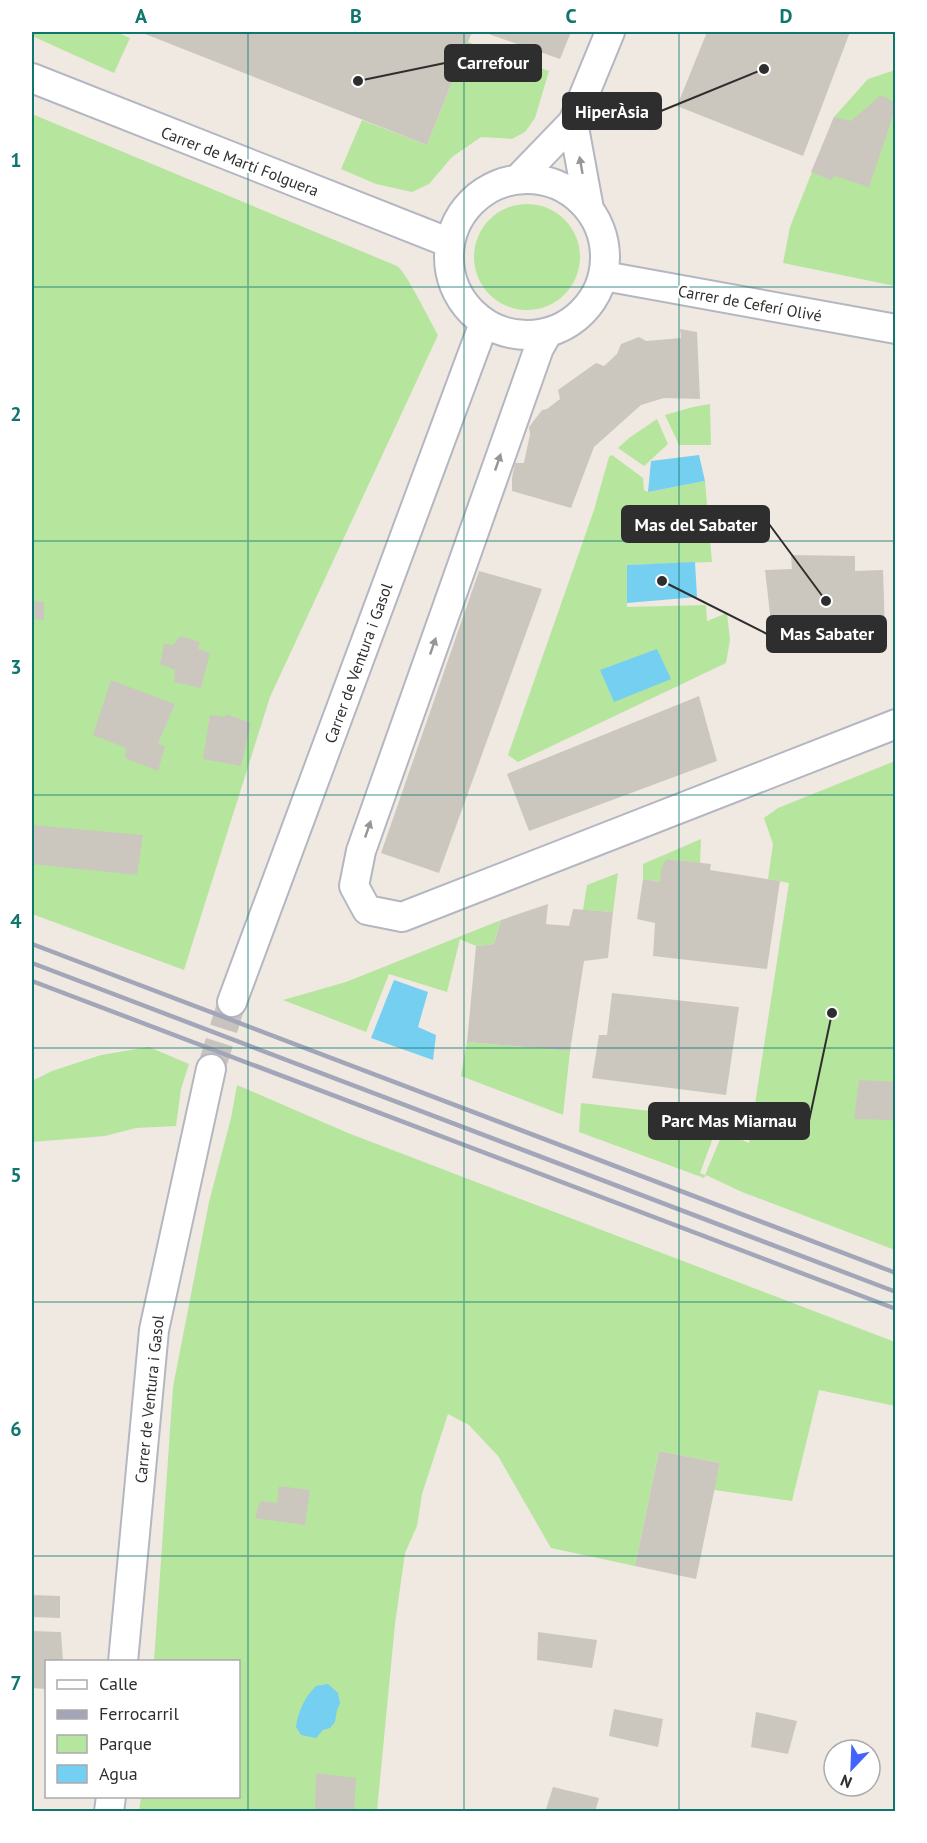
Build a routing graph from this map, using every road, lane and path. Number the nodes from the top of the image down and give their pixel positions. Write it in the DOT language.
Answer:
graph roads {
  1 [pos="610,32"];
  2 [pos="32,78"];
  3 [pos="573,122"];
  4 [pos="518,179"];
  5 [pos="589,209"];
  6 [pos="450,243"];
  7 [pos="604,276"];
  8 [pos="484,323"];
  9 [pos="896,329"];
  10 [pos="547,334"];
  11 [pos="896,724"];
  12 [pos="232,1002"];
  13 [pos="211,1069"];
  14 [pos="123,1660"];
  1 -- 3 [label="street"];
  2 -- 6 [label="street, Carrer de Martí Folguera"];
  3 -- 4 [label="street"];
  5 -- 3 [label="street, one-way"];
  4 -- 5 [label="street"];
  4 -- 6 [label="street"];
  5 -- 7 [label="street"];
  6 -- 8 [label="street"];
  7 -- 9 [label="street, Carrer de Ceferí Olivé"];
  7 -- 10 [label="street"];
  8 -- 10 [label="street"];
  8 -- 12 [label="street, Carrer de Ventura i Gasol"];
  11 -- 10 [label="street, one-way"];
  13 -- 14 [label="street, Carrer de Ventura i Gasol"];
}
